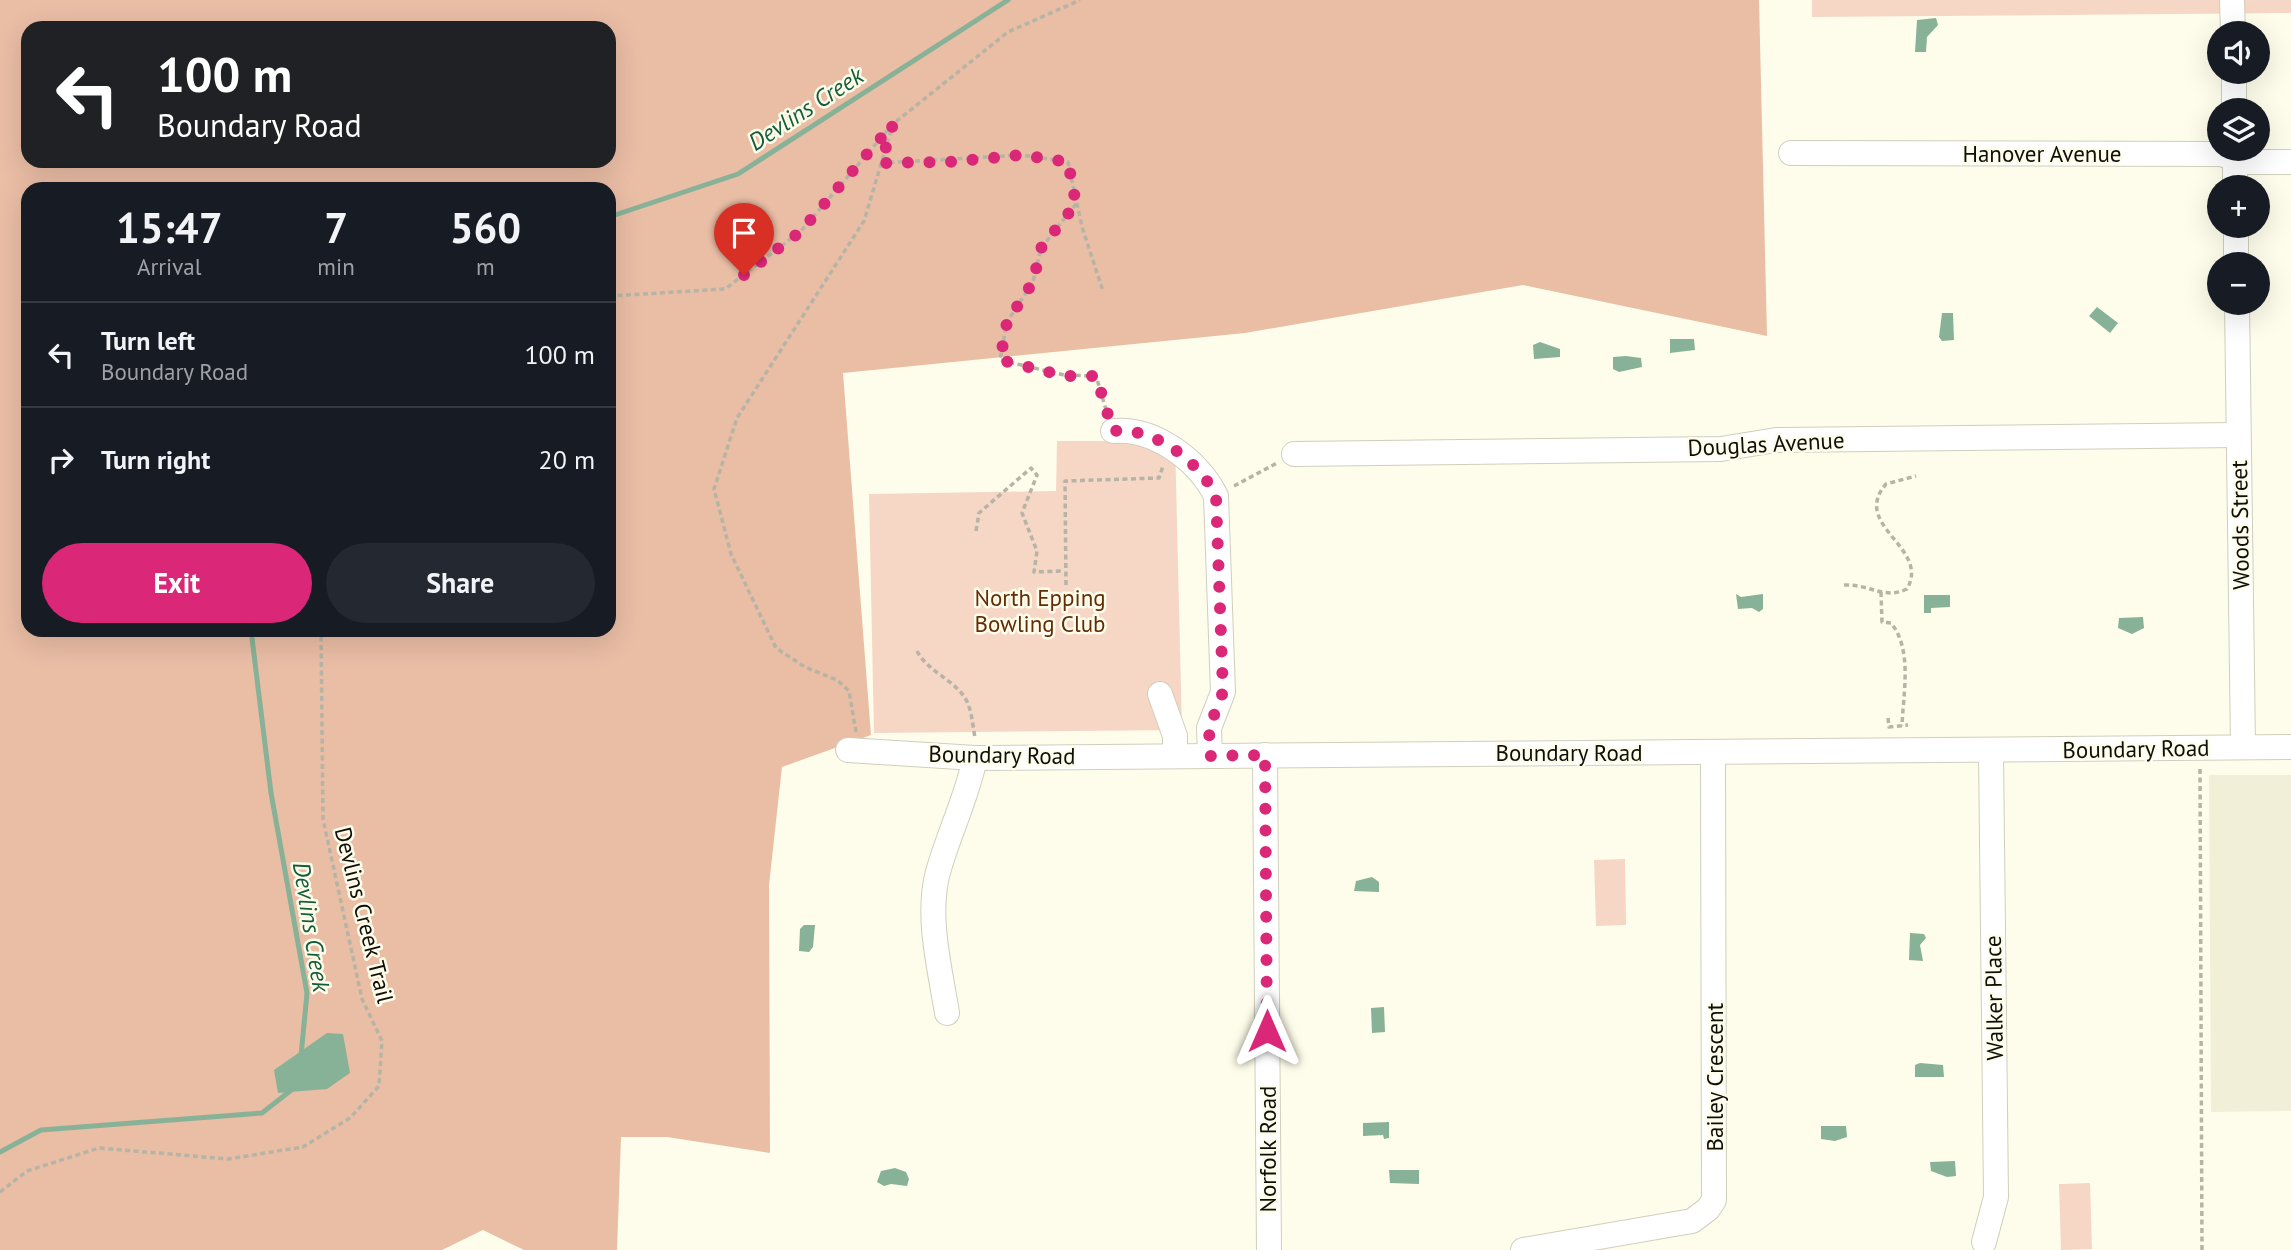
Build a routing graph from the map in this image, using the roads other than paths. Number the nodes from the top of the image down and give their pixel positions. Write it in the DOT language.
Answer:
graph roads {
  1 [pos="1791,153"];
  2 [pos="2207,154"];
  3 [pos="2244,161"];
  4 [pos="2291,162"];
  5 [pos="2237,315"];
  6 [pos="1113,431"];
  7 [pos="2238,435"];
  8 [pos="1294,454"];
  9 [pos="1160,694"];
  10 [pos="2243,747"];
  11 [pos="2291,747"];
  12 [pos="854,751"];
  13 [pos="1713,752"];
  14 [pos="1991,752"];
  15 [pos="1265,755"];
  16 [pos="1175,756"];
  17 [pos="1210,756"];
  18 [pos="976,757"];
  19 [pos="947,1013"];
  20 [pos="1984,1242"];
  21 [pos="1269,1250"];
  22 [pos="1523,1250"];
  1 -- 2 [label="street, Hanover Avenue"];
  3 -- 4 [label="street, Hanover Avenue"];
  5 -- 7 [label="street, Woods Street"];
  6 -- 17 [label="street"];
  7 -- 8 [label="street, Douglas Avenue"];
  7 -- 10 [label="street, Woods Street"];
  9 -- 16 [label="street"];
  10 -- 11 [label="street, Boundary Road"];
  10 -- 14 [label="street, Boundary Road"];
  12 -- 18 [label="street, Boundary Road"];
  13 -- 14 [label="street, Boundary Road"];
  13 -- 15 [label="street, Boundary Road"];
  13 -- 22 [label="street, Bailey Crescent"];
  14 -- 20 [label="street, Walker Place"];
  15 -- 17 [label="street, Boundary Road"];
  15 -- 21 [label="street, Norfolk Road"];
  16 -- 17 [label="street, Boundary Road"];
  16 -- 18 [label="street, Boundary Road"];
  18 -- 19 [label="street"];
}
